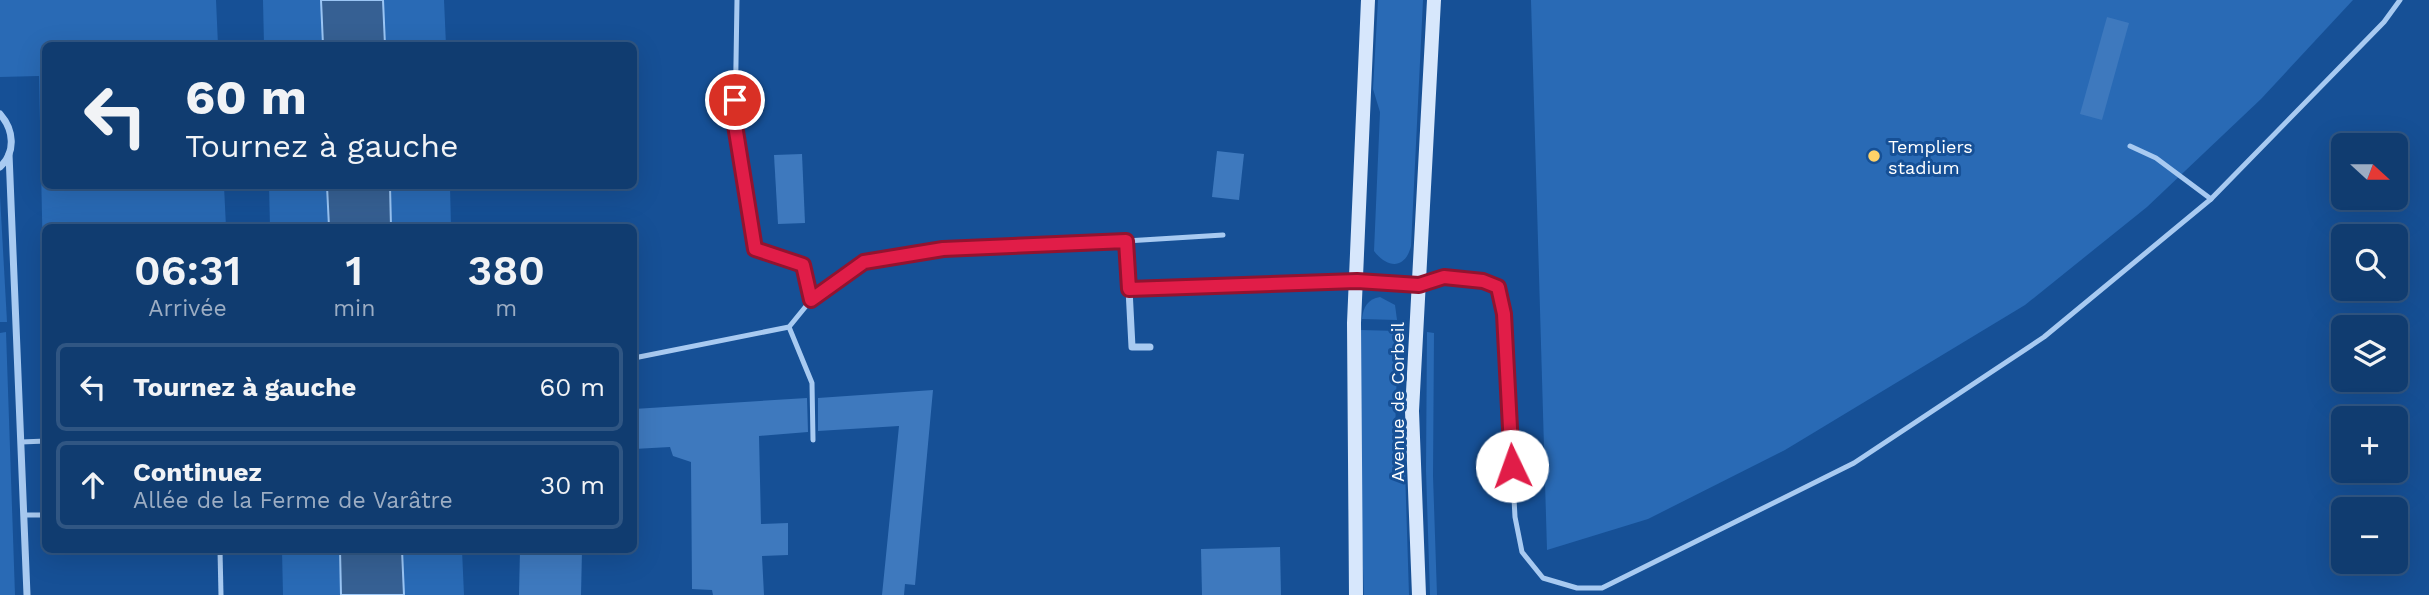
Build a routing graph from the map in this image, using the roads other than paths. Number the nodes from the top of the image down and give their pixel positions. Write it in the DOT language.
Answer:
graph roads {
  1 [pos="737,0"];
  2 [pos="1368,0"];
  3 [pos="1434,0"];
  4 [pos="2400,0"];
  5 [pos="0,114"];
  6 [pos="2130,146"];
  7 [pos="9,154"];
  8 [pos="0,167"];
  9 [pos="2211,199"];
  10 [pos="1223,236"];
  11 [pos="1126,241"];
  12 [pos="1357,281"];
  13 [pos="1419,285"];
  14 [pos="1129,289"];
  15 [pos="811,300"];
  16 [pos="789,327"];
  17 [pos="1150,347"];
  18 [pos="637,357"];
  19 [pos="813,440"];
  20 [pos="42,441"];
  21 [pos="21,442"];
  22 [pos="24,515"];
  23 [pos="42,515"];
  24 [pos="220,553"];
  25 [pos="27,595"];
  26 [pos="221,595"];
  27 [pos="1356,595"];
  28 [pos="1419,595"];
  1 -- 15 [label="lane"];
  2 -- 12 [label="main road"];
  3 -- 13 [label="main road, Avenue de Corbeil"];
  4 -- 9 [label="lane"];
  5 -- 7 [label="street"];
  6 -- 9 [label="lane"];
  7 -- 8 [label="street"];
  7 -- 21 [label="street"];
  9 -- 13 [label="lane"];
  10 -- 11 [label="lane"];
  11 -- 14 [label="street"];
  11 -- 15 [label="street"];
  12 -- 13 [label="street"];
  12 -- 14 [label="street"];
  12 -- 27 [label="main road"];
  13 -- 28 [label="main road, Avenue de Corbeil"];
  14 -- 17 [label="street"];
  15 -- 16 [label="lane"];
  16 -- 18 [label="lane"];
  16 -- 19 [label="lane"];
  20 -- 21 [label="lane"];
  21 -- 22 [label="street"];
  22 -- 23 [label="lane"];
  22 -- 25 [label="street"];
  24 -- 26 [label="lane"];
}
